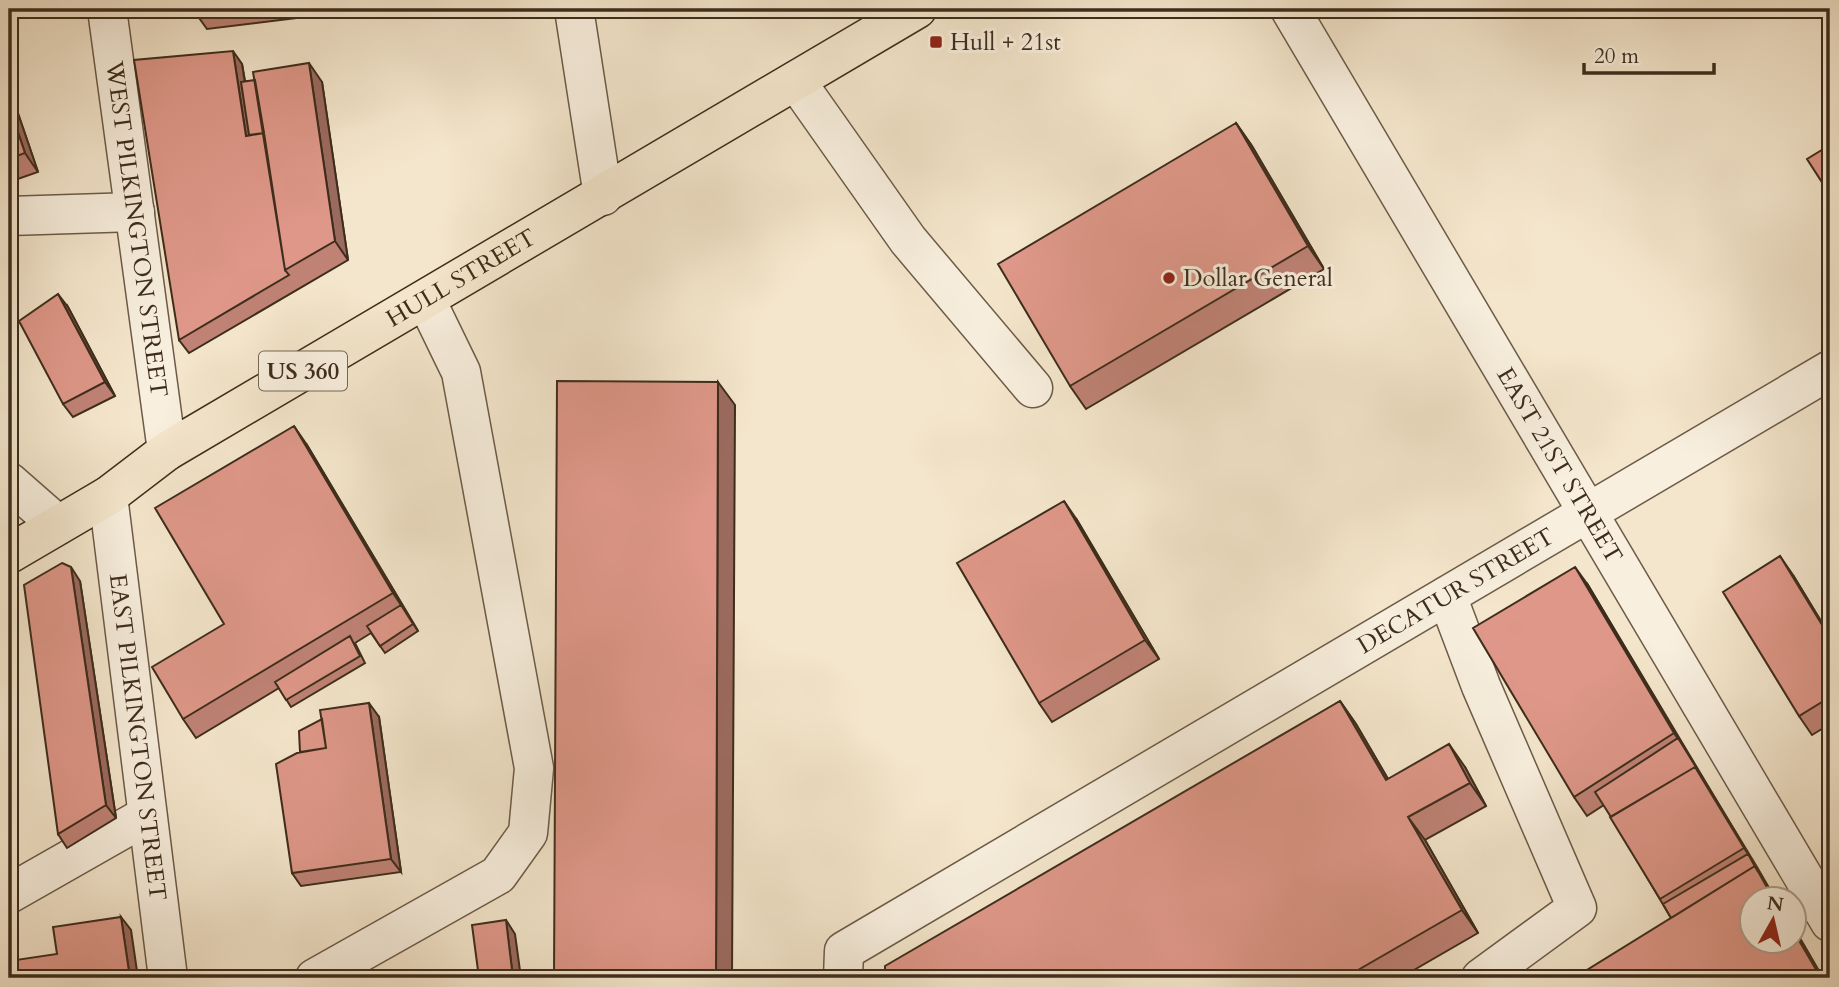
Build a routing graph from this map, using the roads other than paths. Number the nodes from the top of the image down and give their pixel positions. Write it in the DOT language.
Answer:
graph roads {
  1 [pos="107,9"];
  2 [pos="574,9"];
  3 [pos="917,9"];
  4 [pos="1290,9"];
  5 [pos="796,81"];
  6 [pos="603,197"];
  7 [pos="135,212"];
  8 [pos="9,216"];
  9 [pos="426,300"];
  10 [pos="1830,370"];
  11 [pos="1033,388"];
  12 [pos="167,451"];
  13 [pos="9,482"];
  14 [pos="108,496"];
  15 [pos="1588,513"];
  16 [pos="58,525"];
  17 [pos="9,554"];
  18 [pos="1447,596"];
  19 [pos="146,816"];
  20 [pos="9,894"];
  21 [pos="1830,922"];
  22 [pos="168,978"];
  23 [pos="315,978"];
  24 [pos="843,978"];
  25 [pos="1481,978"];
  1 -- 7 [label="street, WEST PILKINGTON STREET"];
  2 -- 6 [label="street"];
  3 -- 5 [label="main road, HULL STREET / US 360"];
  4 -- 15 [label="street, EAST 21ST STREET"];
  5 -- 6 [label="main road, HULL STREET / US 360"];
  5 -- 11 [label="street"];
  6 -- 9 [label="main road, HULL STREET / US 360"];
  7 -- 8 [label="street"];
  7 -- 12 [label="street, WEST PILKINGTON STREET"];
  9 -- 12 [label="main road, HULL STREET / US 360"];
  9 -- 23 [label="street"];
  10 -- 15 [label="street, DECATUR STREET"];
  12 -- 14 [label="main road, HULL STREET / US 360"];
  13 -- 16 [label="street"];
  14 -- 16 [label="main road, HULL STREET / US 360"];
  14 -- 19 [label="street, EAST PILKINGTON STREET"];
  15 -- 18 [label="street, DECATUR STREET"];
  15 -- 21 [label="street, EAST 21ST STREET"];
  16 -- 17 [label="main road, HULL STREET / US 360"];
  18 -- 24 [label="street, DECATUR STREET"];
  18 -- 25 [label="street"];
  19 -- 20 [label="street"];
  19 -- 22 [label="street, EAST PILKINGTON STREET"];
}
